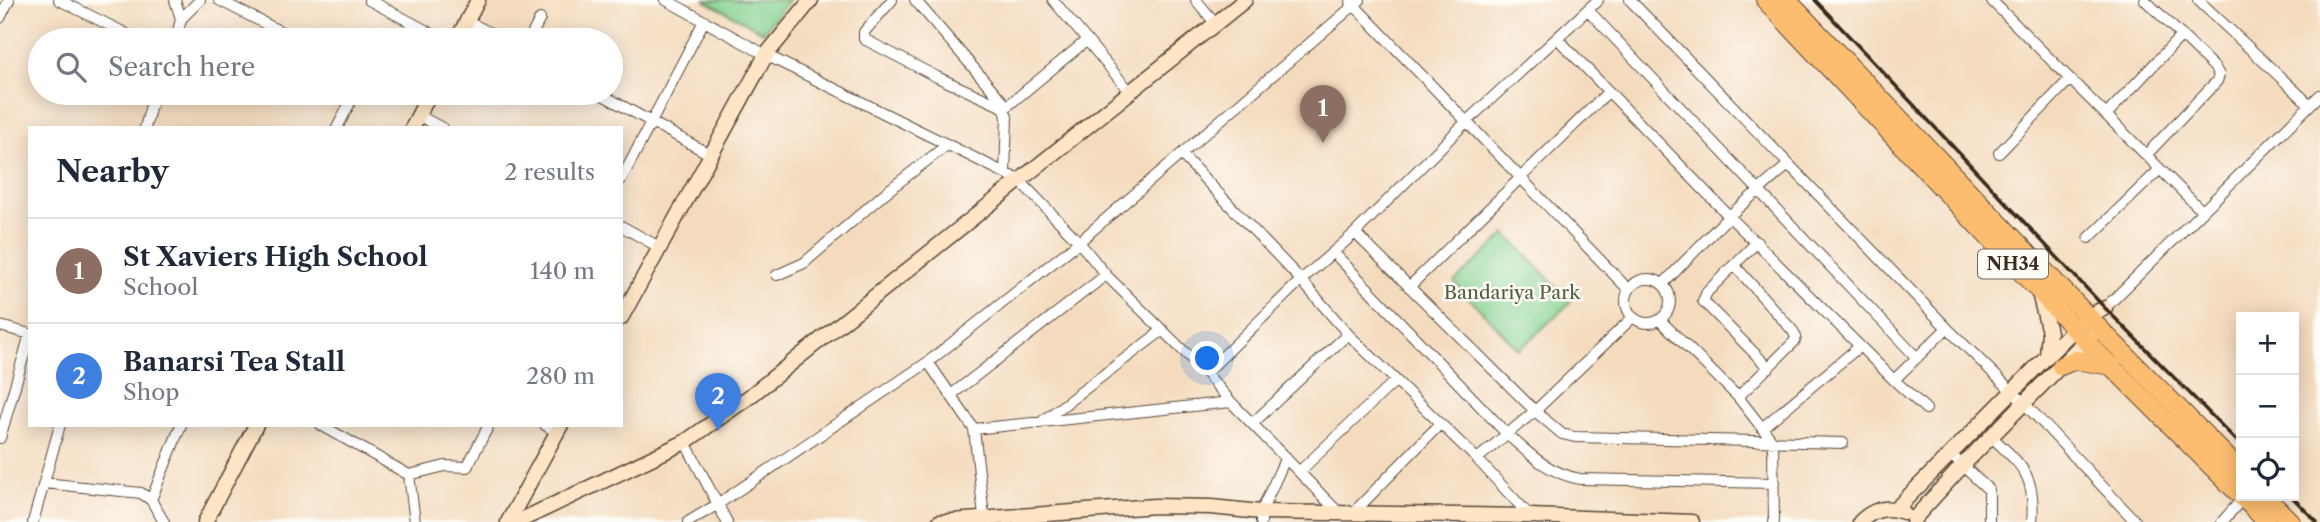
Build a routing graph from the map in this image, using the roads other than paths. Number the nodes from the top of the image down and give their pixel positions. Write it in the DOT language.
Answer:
graph roads {
  1 [pos="9,0"];
  2 [pos="59,0"];
  3 [pos="175,0"];
  4 [pos="200,0"];
  5 [pos="219,0"];
  6 [pos="369,0"];
  7 [pos="478,0"];
  8 [pos="666,0"];
  9 [pos="811,0"];
  10 [pos="892,0"];
  11 [pos="915,0"];
  12 [pos="1053,0"];
  13 [pos="1196,0"];
  14 [pos="1245,0"];
  15 [pos="1598,0"];
  16 [pos="1630,0"];
  17 [pos="1765,0"];
  18 [pos="1787,0"];
  19 [pos="1990,0"];
  20 [pos="2145,0"];
  21 [pos="2198,0"];
  22 [pos="1354,2"];
  23 [pos="1588,10"];
  24 [pos="0,18"];
  25 [pos="181,19"];
  26 [pos="540,19"];
  27 [pos="467,21"];
  28 [pos="704,21"];
  29 [pos="1216,24"];
  30 [pos="115,28"];
  31 [pos="179,28"];
  32 [pos="274,28"];
  33 [pos="421,28"];
  34 [pos="463,28"];
  35 [pos="481,28"];
  36 [pos="535,28"];
  37 [pos="1809,34"];
  38 [pos="2182,35"];
  39 [pos="1558,39"];
  40 [pos="1087,40"];
  41 [pos="766,55"];
  42 [pos="2070,79"];
  43 [pos="1608,92"];
  44 [pos="1132,93"];
  45 [pos="2316,103"];
  46 [pos="151,105"];
  47 [pos="349,105"];
  48 [pos="424,105"];
  49 [pos="621,105"];
  50 [pos="1005,108"];
  51 [pos="2106,115"];
  52 [pos="415,121"];
  53 [pos="652,122"];
  54 [pos="1466,122"];
  55 [pos="146,126"];
  56 [pos="338,126"];
  57 [pos="434,126"];
  58 [pos="947,145"];
  59 [pos="1181,153"];
  60 [pos="1999,153"];
  61 [pos="711,155"];
  62 [pos="2146,155"];
  63 [pos="625,164"];
  64 [pos="1788,165"];
  65 [pos="2160,169"];
  66 [pos="1005,173"];
  67 [pos="1521,178"];
  68 [pos="1019,180"];
  69 [pos="1758,191"];
  70 [pos="2202,211"];
  71 [pos="1729,216"];
  72 [pos="623,227"];
  73 [pos="1356,233"];
  74 [pos="2090,238"];
  75 [pos="1079,242"];
  76 [pos="1757,242"];
  77 [pos="659,247"];
  78 [pos="1333,252"];
  79 [pos="1735,266"];
  80 [pos="777,275"];
  81 [pos="1106,275"];
  82 [pos="1301,280"];
  83 [pos="1663,284"];
  84 [pos="1409,287"];
  85 [pos="1628,289"];
  86 [pos="2038,290"];
  87 [pos="2105,308"];
  88 [pos="623,314"];
  89 [pos="1632,318"];
  90 [pos="1660,320"];
  91 [pos="2093,322"];
  92 [pos="0,326"];
  93 [pos="1947,328"];
  94 [pos="1163,330"];
  95 [pos="28,333"];
  96 [pos="1348,334"];
  97 [pos="2080,335"];
  98 [pos="28,341"];
  99 [pos="1860,346"];
  100 [pos="1917,358"];
  101 [pos="2054,361"];
  102 [pos="928,362"];
  103 [pos="2112,366"];
  104 [pos="1769,368"];
  105 [pos="1206,373"];
  106 [pos="1894,380"];
  107 [pos="1395,381"];
  108 [pos="2011,391"];
  109 [pos="951,395"];
  110 [pos="1738,397"];
  111 [pos="1231,402"];
  112 [pos="2024,403"];
  113 [pos="1926,409"];
  114 [pos="1535,411"];
  115 [pos="1040,423"];
  116 [pos="1253,423"];
  117 [pos="1439,425"];
  118 [pos="60,427"];
  119 [pos="180,427"];
  120 [pos="255,427"];
  121 [pos="325,427"];
  122 [pos="488,427"];
  123 [pos="554,427"];
  124 [pos="1763,427"];
  125 [pos="974,429"];
  126 [pos="1507,434"];
  127 [pos="1991,436"];
  128 [pos="0,438"];
  129 [pos="685,442"];
  130 [pos="1773,442"];
  131 [pos="1843,443"];
  132 [pos="1950,454"];
  133 [pos="2211,454"];
  134 [pos="1286,457"];
  135 [pos="1477,459"];
  136 [pos="1963,465"];
  137 [pos="2236,468"];
  138 [pos="1300,471"];
  139 [pos="409,475"];
  140 [pos="44,483"];
  141 [pos="1774,483"];
  142 [pos="2236,487"];
  143 [pos="151,500"];
  144 [pos="2241,501"];
  145 [pos="2247,501"];
  146 [pos="2270,501"];
  147 [pos="718,504"];
  148 [pos="1896,509"];
  149 [pos="1346,513"];
  150 [pos="1530,516"];
  151 [pos="984,517"];
  152 [pos="1261,517"];
  153 [pos="1914,521"];
  154 [pos="33,522"];
  155 [pos="164,522"];
  156 [pos="205,522"];
  157 [pos="415,522"];
  158 [pos="508,522"];
  159 [pos="517,522"];
  160 [pos="688,522"];
  161 [pos="727,522"];
  162 [pos="939,522"];
  163 [pos="1692,522"];
  164 [pos="1774,522"];
  165 [pos="1860,522"];
  166 [pos="1989,522"];
  167 [pos="2032,522"];
  168 [pos="2136,522"];
  169 [pos="2222,522"];
  170 [pos="2267,522"];
  171 [pos="2291,522"];
  1 -- 24 [label="street"];
  2 -- 30 [label="street"];
  3 -- 25 [label="street"];
  4 -- 25 [label="street"];
  5 -- 32 [label="street"];
  6 -- 33 [label="street"];
  7 -- 27 [label="street"];
  8 -- 28 [label="street"];
  9 -- 41 [label="street"];
  10 -- 50 [label="street"];
  11 -- 50 [label="street"];
  12 -- 40 [label="street"];
  13 -- 29 [label="street"];
  14 -- 29 [label="street"];
  15 -- 23 [label="street"];
  16 -- 64 [label="street"];
  17 -- 37 [label="highway, NH34"];
  18 -- 37 [label="highway, NH34"];
  19 -- 42 [label="street"];
  20 -- 38 [label="street"];
  21 -- 45 [label="street"];
  22 -- 54 [label="street"];
  22 -- 59 [label="street"];
  23 -- 39 [label="street"];
  23 -- 69 [label="street"];
  25 -- 31 [label="street"];
  26 -- 36 [label="street"];
  27 -- 34 [label="street"];
  27 -- 35 [label="street"];
  28 -- 41 [label="street"];
  28 -- 53 [label="street"];
  29 -- 44 [label="street"];
  37 -- 86 [label="highway, NH34"];
  37 -- 91 [label="highway, NH34"];
  38 -- 51 [label="street"];
  38 -- 62 [label="street"];
  39 -- 43 [label="street"];
  39 -- 54 [label="street"];
  40 -- 44 [label="street"];
  40 -- 50 [label="street"];
  41 -- 58 [label="street"];
  41 -- 61 [label="street"];
  42 -- 51 [label="street"];
  42 -- 60 [label="street"];
  43 -- 67 [label="street"];
  43 -- 71 [label="street"];
  44 -- 68 [label="street"];
  45 -- 70 [label="street"];
  46 -- 55 [label="street"];
  47 -- 56 [label="street"];
  48 -- 52 [label="street"];
  49 -- 53 [label="street"];
  50 -- 66 [label="street"];
  51 -- 62 [label="street"];
  52 -- 57 [label="street"];
  53 -- 61 [label="street"];
  53 -- 63 [label="street"];
  54 -- 67 [label="street"];
  54 -- 73 [label="street"];
  58 -- 66 [label="street"];
  58 -- 80 [label="street"];
  59 -- 75 [label="street"];
  59 -- 82 [label="street"];
  61 -- 77 [label="street"];
  62 -- 65 [label="street"];
  64 -- 69 [label="street"];
  64 -- 93 [label="street"];
  65 -- 70 [label="street"];
  65 -- 74 [label="street"];
  66 -- 68 [label="street"];
  67 -- 84 [label="street"];
  67 -- 85 [label="street"];
  68 -- 75 [label="street"];
  68 -- 129 [label="street"];
  69 -- 71 [label="street"];
  69 -- 100 [label="street"];
  70 -- 87 [label="street"];
  71 -- 76 [label="street"];
  71 -- 83 [label="street"];
  72 -- 77 [label="street"];
  73 -- 78 [label="street"];
  73 -- 84 [label="street"];
  75 -- 81 [label="street"];
  75 -- 102 [label="street"];
  76 -- 79 [label="street"];
  76 -- 99 [label="street"];
  77 -- 88 [label="street"];
  78 -- 82 [label="street"];
  78 -- 126 [label="street"];
  79 -- 104 [label="street"];
  79 -- 104 [label="street"];
  81 -- 94 [label="street"];
  81 -- 109 [label="street"];
  82 -- 96 [label="street"];
  82 -- 105 [label="street"];
  83 -- 85 [label="street"];
  83 -- 90 [label="street"];
  84 -- 114 [label="street"];
  85 -- 89 [label="street"];
  86 -- 97 [label="highway, NH34"];
  86 -- 101 [label="street"];
  87 -- 91 [label="street"];
  89 -- 90 [label="street"];
  89 -- 114 [label="street"];
  90 -- 110 [label="street"];
  91 -- 97 [label="street"];
  91 -- 133 [label="highway, NH34"];
  92 -- 95 [label="street"];
  93 -- 100 [label="street"];
  93 -- 108 [label="street"];
  94 -- 105 [label="street"];
  94 -- 115 [label="street"];
  96 -- 107 [label="street"];
  96 -- 116 [label="street"];
  97 -- 101 [label="street"];
  97 -- 103 [label="highway, NH34"];
  98 -- 128 [label="street"];
  99 -- 106 [label="street"];
  99 -- 124 [label="street"];
  100 -- 106 [label="street"];
  101 -- 103 [label="highway"];
  101 -- 108 [label="street"];
  101 -- 112 [label="street"];
  102 -- 109 [label="street"];
  102 -- 147 [label="street"];
  103 -- 133 [label="highway, NH34"];
  104 -- 110 [label="street"];
  105 -- 111 [label="street"];
  106 -- 113 [label="street"];
  107 -- 117 [label="street"];
  107 -- 138 [label="street"];
  108 -- 112 [label="street"];
  108 -- 132 [label="street"];
  109 -- 125 [label="street"];
  110 -- 124 [label="street"];
  111 -- 115 [label="street"];
  111 -- 116 [label="street"];
  112 -- 127 [label="street"];
  112 -- 168 [label="street"];
  114 -- 126 [label="street"];
  114 -- 130 [label="street"];
  115 -- 125 [label="street"];
  116 -- 134 [label="street"];
  117 -- 135 [label="street"];
  117 -- 149 [label="street"];
  118 -- 140 [label="street"];
  119 -- 143 [label="street"];
  120 -- 156 [label="street"];
  121 -- 139 [label="street"];
  122 -- 139 [label="street"];
  123 -- 158 [label="street"];
  124 -- 130 [label="street"];
  125 -- 151 [label="street"];
  126 -- 135 [label="street"];
  126 -- 141 [label="street"];
  127 -- 136 [label="street"];
  127 -- 167 [label="street"];
  129 -- 147 [label="street"];
  129 -- 159 [label="street"];
  130 -- 131 [label="street"];
  130 -- 141 [label="street"];
  132 -- 136 [label="street"];
  132 -- 148 [label="street"];
  133 -- 137 [label="highway, NH34"];
  133 -- 142 [label="highway, NH34"];
  134 -- 138 [label="street"];
  134 -- 152 [label="street"];
  135 -- 150 [label="street"];
  136 -- 153 [label="street"];
  136 -- 166 [label="street"];
  138 -- 149 [label="street"];
  139 -- 157 [label="street"];
  140 -- 143 [label="street"];
  140 -- 154 [label="street"];
  141 -- 164 [label="street"];
  143 -- 155 [label="street"];
  144 -- 169 [label="street"];
  145 -- 170 [label="highway, NH34"];
  146 -- 171 [label="highway"];
  147 -- 160 [label="street"];
  147 -- 161 [label="street"];
  148 -- 153 [label="street"];
  148 -- 165 [label="street"];
  149 -- 150 [label="street"];
  149 -- 152 [label="street"];
  150 -- 163 [label="street"];
  151 -- 152 [label="street"];
  151 -- 162 [label="street"];
}
